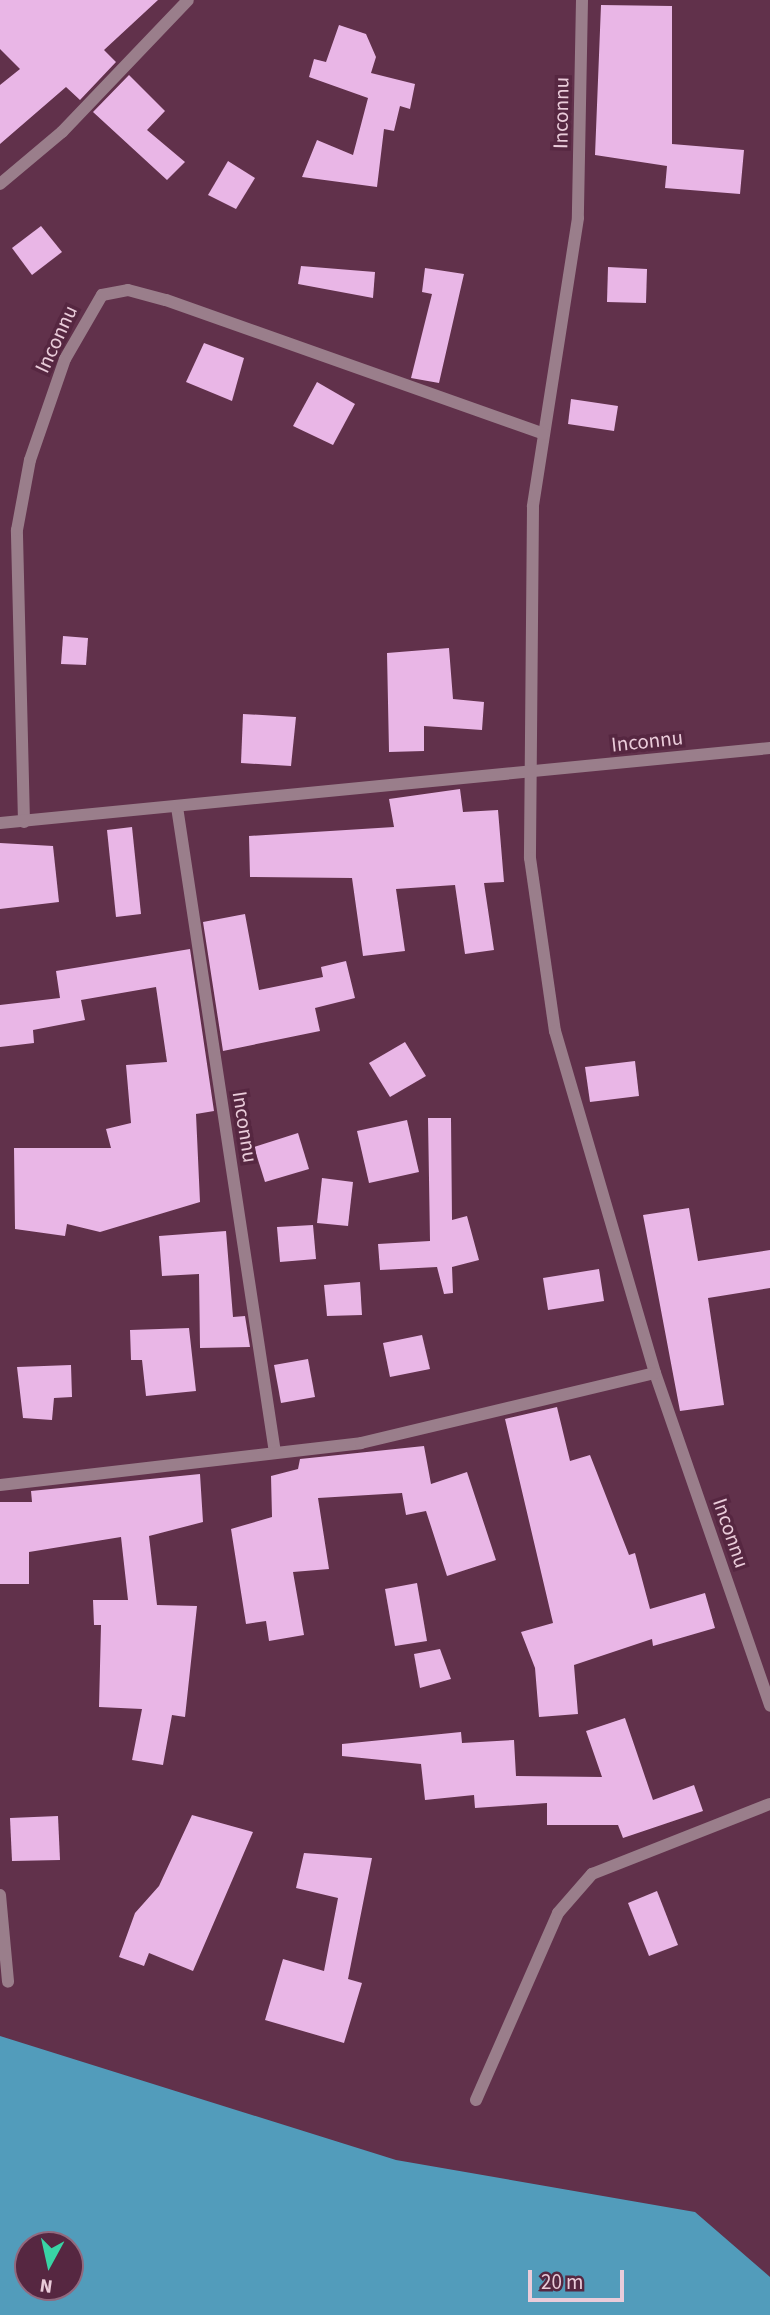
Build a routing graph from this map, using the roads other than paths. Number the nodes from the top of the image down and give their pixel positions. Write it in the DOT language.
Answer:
graph roads {
  1 [pos="188,0"];
  2 [pos="582,0"];
  3 [pos="0,184"];
  4 [pos="544,434"];
  5 [pos="770,748"];
  6 [pos="528,773"];
  7 [pos="177,807"];
  8 [pos="24,822"];
  9 [pos="0,823"];
  10 [pos="655,1373"];
  11 [pos="275,1453"];
  12 [pos="0,1485"];
  13 [pos="770,1706"];
  14 [pos="770,1804"];
  15 [pos="0,1895"];
  16 [pos="8,1982"];
  17 [pos="476,2100"];
  1 -- 3 [label="street"];
  2 -- 4 [label="street, Inconnu"];
  4 -- 6 [label="street, Inconnu"];
  4 -- 8 [label="street, Inconnu"];
  5 -- 6 [label="street, Inconnu"];
  6 -- 7 [label="street, Inconnu"];
  6 -- 10 [label="street, Inconnu"];
  7 -- 8 [label="street, Inconnu"];
  7 -- 11 [label="street, Inconnu"];
  8 -- 9 [label="street, Inconnu"];
  10 -- 11 [label="street"];
  10 -- 13 [label="street, Inconnu"];
  11 -- 12 [label="street"];
  14 -- 17 [label="street"];
  15 -- 16 [label="street"];
}
